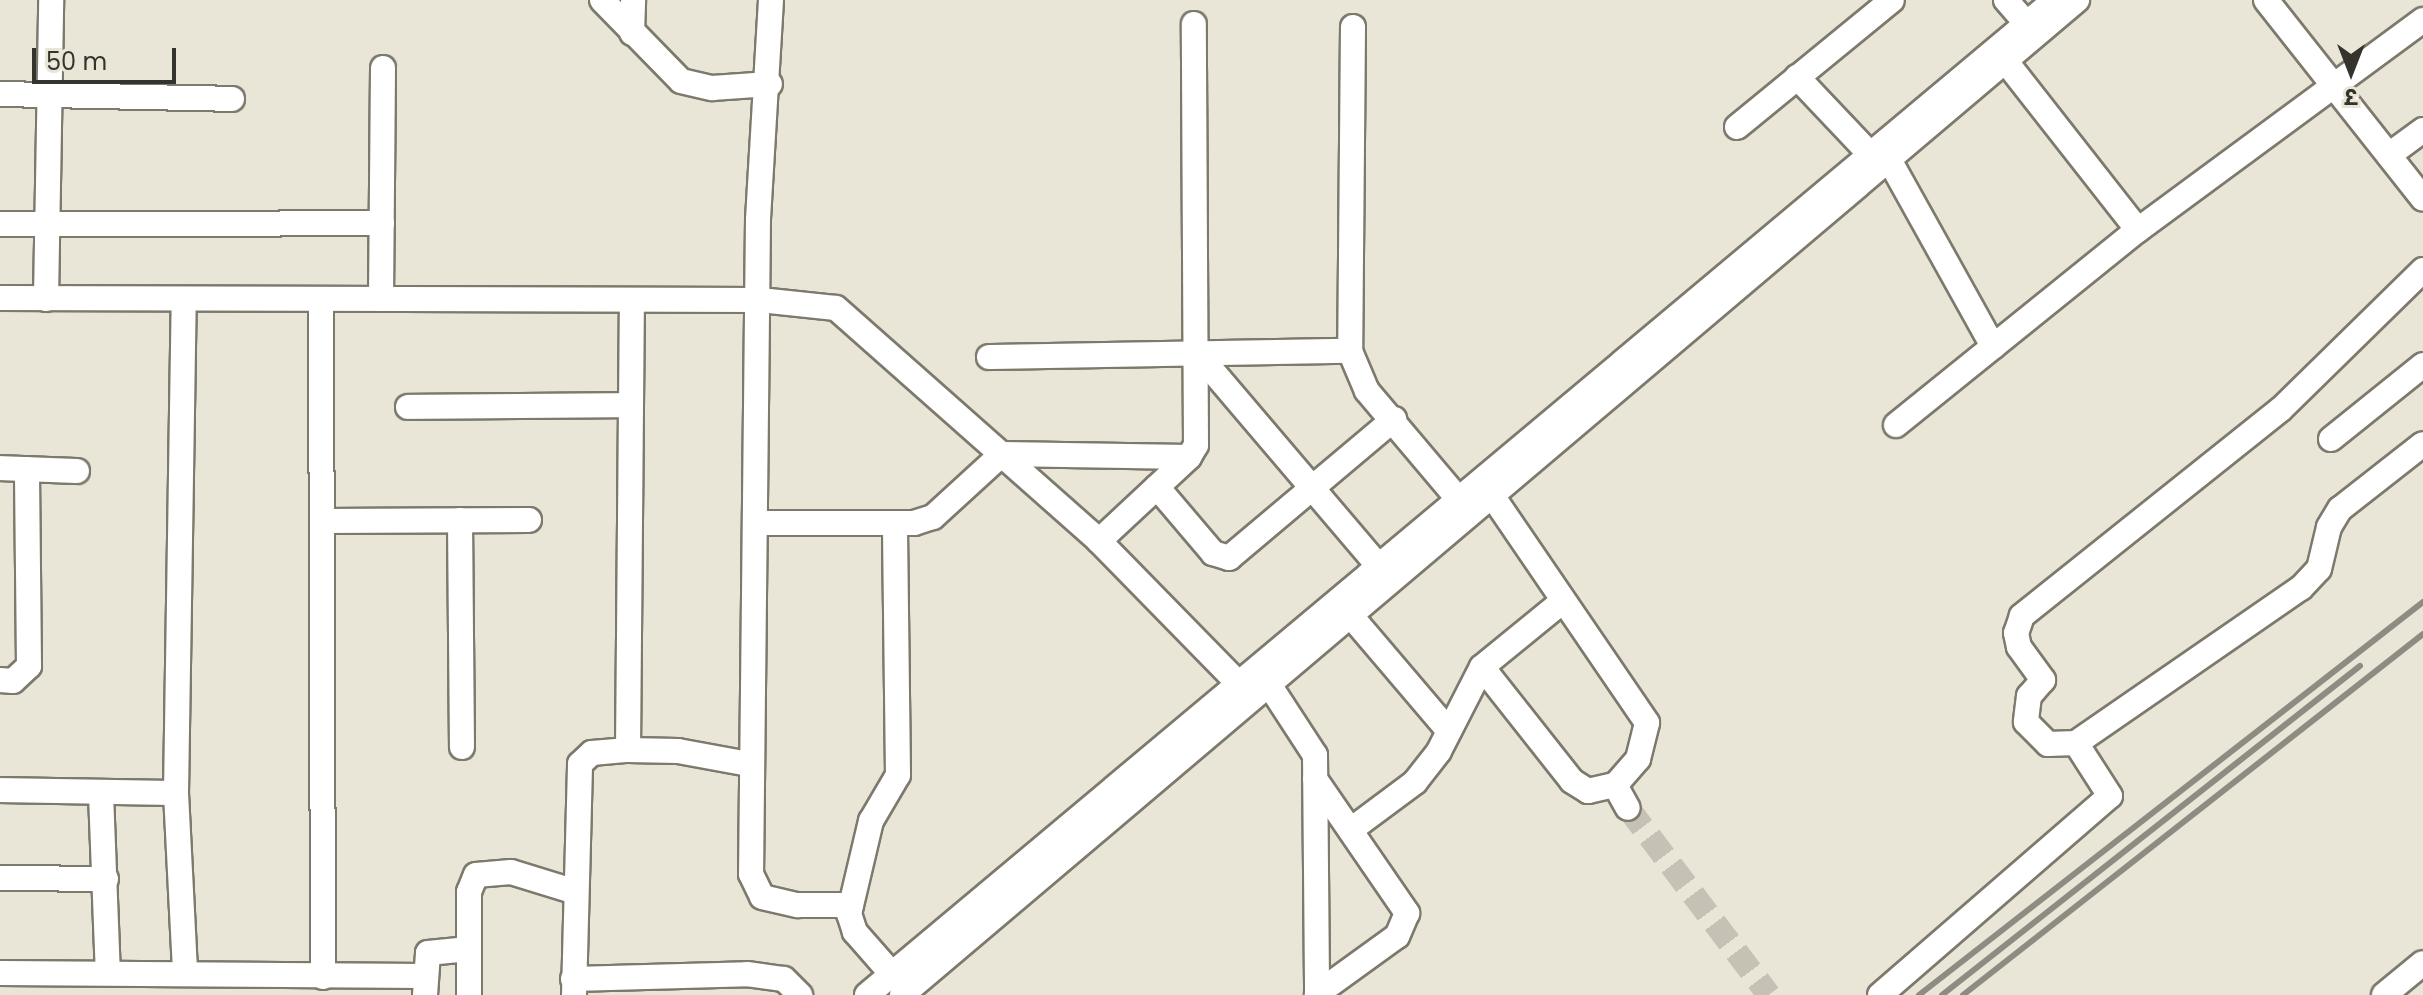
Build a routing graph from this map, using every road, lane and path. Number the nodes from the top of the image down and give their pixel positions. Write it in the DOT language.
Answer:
graph roads {
  1 [pos="51,0"];
  2 [pos="602,0"];
  3 [pos="633,0"];
  4 [pos="771,0"];
  5 [pos="2006,0"];
  6 [pos="2055,0"];
  7 [pos="2077,0"];
  8 [pos="2266,0"];
  9 [pos="1881,4"];
  10 [pos="2423,20"];
  11 [pos="1194,24"];
  12 [pos="2027,24"];
  13 [pos="1353,27"];
  14 [pos="632,33"];
  15 [pos="2007,63"];
  16 [pos="383,68"];
  17 [pos="1797,77"];
  18 [pos="770,84"];
  19 [pos="2333,89"];
  20 [pos="0,94"];
  21 [pos="49,94"];
  22 [pos="232,99"];
  23 [pos="1737,127"];
  24 [pos="2423,130"];
  25 [pos="1868,152"];
  26 [pos="2389,155"];
  27 [pos="1891,163"];
  28 [pos="2423,199"];
  29 [pos="382,223"];
  30 [pos="0,224"];
  31 [pos="46,224"];
  32 [pos="2138,230"];
  33 [pos="2421,278"];
  34 [pos="0,298"];
  35 [pos="46,299"];
  36 [pos="184,299"];
  37 [pos="321,299"];
  38 [pos="381,299"];
  39 [pos="632,300"];
  40 [pos="760,300"];
  41 [pos="1993,346"];
  42 [pos="1350,351"];
  43 [pos="1199,355"];
  44 [pos="989,357"];
  45 [pos="2423,365"];
  46 [pos="631,405"];
  47 [pos="408,407"];
  48 [pos="1394,419"];
  49 [pos="1896,425"];
  50 [pos="2331,439"];
  51 [pos="2423,444"];
  52 [pos="1002,454"];
  53 [pos="1189,457"];
  54 [pos="0,468"];
  55 [pos="27,469"];
  56 [pos="77,471"];
  57 [pos="1157,487"];
  58 [pos="1314,489"];
  59 [pos="1491,494"];
  60 [pos="1463,504"];
  61 [pos="460,520"];
  62 [pos="529,520"];
  63 [pos="322,521"];
  64 [pos="757,523"];
  65 [pos="895,525"];
  66 [pos="1099,541"];
  67 [pos="1377,564"];
  68 [pos="1563,601"];
  69 [pos="1351,616"];
  70 [pos="1482,667"];
  71 [pos="0,680"];
  72 [pos="1256,691"];
  73 [pos="1449,731"];
  74 [pos="2076,743"];
  75 [pos="462,747"];
  76 [pos="628,750"];
  77 [pos="749,764"];
  78 [pos="1315,779"];
  79 [pos="1615,785"];
  80 [pos="0,790"];
  81 [pos="176,793"];
  82 [pos="101,794"];
  83 [pos="1628,808"];
  84 [pos="1352,829"];
  85 [pos="0,878"];
  86 [pos="106,879"];
  87 [pos="576,892"];
  88 [pos="851,905"];
  89 [pos="469,949"];
  90 [pos="2423,963"];
  91 [pos="108,973"];
  92 [pos="185,973"];
  93 [pos="323,977"];
  94 [pos="6,980"];
  95 [pos="897,984"];
  96 [pos="425,985"];
  97 [pos="573,987"];
  98 [pos="469,995"];
  99 [pos="800,995"];
  100 [pos="867,995"];
  101 [pos="1317,995"];
  102 [pos="1880,995"];
  103 [pos="2384,995"];
  1 -- 21 [label="street"];
  2 -- 14 [label="street"];
  3 -- 14 [label="street"];
  4 -- 18 [label="street"];
  5 -- 12 [label="street"];
  6 -- 12 [label="street"];
  7 -- 15 [label="street"];
  8 -- 19 [label="street"];
  9 -- 17 [label="street"];
  10 -- 19 [label="street"];
  11 -- 43 [label="street"];
  12 -- 25 [label="street"];
  13 -- 42 [label="street"];
  14 -- 18 [label="street"];
  15 -- 27 [label="street"];
  15 -- 32 [label="street"];
  16 -- 29 [label="street"];
  17 -- 23 [label="street"];
  17 -- 25 [label="street"];
  18 -- 40 [label="street"];
  19 -- 26 [label="street"];
  19 -- 32 [label="street"];
  20 -- 21 [label="street"];
  21 -- 22 [label="street"];
  21 -- 31 [label="street"];
  24 -- 26 [label="street"];
  25 -- 60 [label="street"];
  26 -- 28 [label="street"];
  27 -- 41 [label="street"];
  27 -- 59 [label="street"];
  29 -- 31 [label="street"];
  29 -- 38 [label="street"];
  30 -- 31 [label="street"];
  31 -- 35 [label="street"];
  32 -- 41 [label="street"];
  33 -- 74 [label="street"];
  34 -- 35 [label="street"];
  35 -- 36 [label="street"];
  36 -- 37 [label="street"];
  36 -- 81 [label="street"];
  37 -- 38 [label="street"];
  37 -- 63 [label="street"];
  38 -- 39 [label="street"];
  39 -- 40 [label="street"];
  39 -- 46 [label="street"];
  40 -- 52 [label="street"];
  40 -- 64 [label="street"];
  41 -- 49 [label="street"];
  42 -- 43 [label="street"];
  42 -- 48 [label="street"];
  43 -- 44 [label="street"];
  43 -- 53 [label="street"];
  43 -- 58 [label="street"];
  45 -- 50 [label="street"];
  46 -- 47 [label="street"];
  46 -- 76 [label="street"];
  48 -- 58 [label="street"];
  48 -- 60 [label="street"];
  51 -- 74 [label="street"];
  52 -- 53 [label="street"];
  52 -- 65 [label="street"];
  52 -- 66 [label="street"];
  53 -- 57 [label="street"];
  54 -- 55 [label="street"];
  55 -- 56 [label="street"];
  55 -- 71 [label="street"];
  57 -- 58 [label="street"];
  57 -- 66 [label="street"];
  58 -- 67 [label="street"];
  59 -- 60 [label="street"];
  59 -- 68 [label="street"];
  60 -- 67 [label="street"];
  60 -- 69 [label="street"];
  61 -- 62 [label="street"];
  61 -- 63 [label="street"];
  61 -- 75 [label="street"];
  63 -- 93 [label="street"];
  64 -- 65 [label="street"];
  64 -- 77 [label="street"];
  65 -- 88 [label="street"];
  66 -- 72 [label="street"];
  67 -- 72 [label="street"];
  68 -- 70 [label="street"];
  68 -- 79 [label="street"];
  69 -- 72 [label="street"];
  69 -- 73 [label="street"];
  70 -- 73 [label="street"];
  70 -- 79 [label="street"];
  72 -- 78 [label="street"];
  72 -- 95 [label="street"];
  73 -- 84 [label="street"];
  74 -- 102 [label="street"];
  76 -- 77 [label="street"];
  76 -- 87 [label="street"];
  77 -- 88 [label="street"];
  78 -- 84 [label="street"];
  78 -- 101 [label="street"];
  79 -- 83 [label="street"];
  80 -- 82 [label="street"];
  81 -- 82 [label="street"];
  81 -- 92 [label="street"];
  82 -- 86 [label="street"];
  84 -- 101 [label="street"];
  85 -- 86 [label="street"];
  86 -- 91 [label="street"];
  87 -- 89 [label="street"];
  87 -- 97 [label="street"];
  88 -- 95 [label="street"];
  89 -- 96 [label="street"];
  89 -- 98 [label="street"];
  90 -- 103 [label="street"];
  91 -- 92 [label="street"];
  91 -- 94 [label="street"];
  92 -- 93 [label="street"];
  93 -- 96 [label="street"];
  95 -- 100 [label="street"];
  97 -- 99 [label="street"];
}
